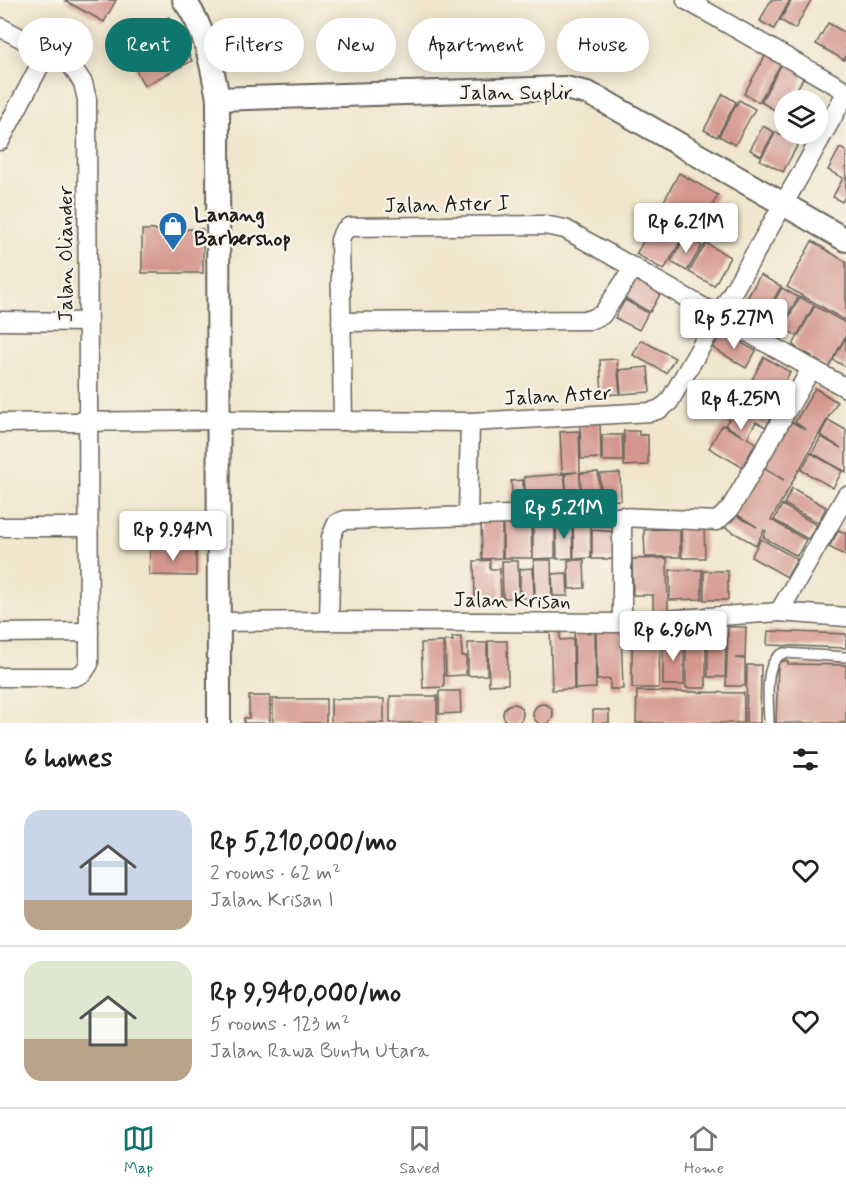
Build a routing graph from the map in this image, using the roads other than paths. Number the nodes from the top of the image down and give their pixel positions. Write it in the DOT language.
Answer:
graph roads {
  1 [pos="184,0"];
  2 [pos="686,0"];
  3 [pos="0,27"];
  4 [pos="18,37"];
  5 [pos="36,72"];
  6 [pos="77,72"];
  7 [pos="846,92"];
  8 [pos="218,99"];
  9 [pos="0,141"];
  10 [pos="784,204"];
  11 [pos="846,240"];
  12 [pos="634,267"];
  13 [pos="718,316"];
  14 [pos="0,321"];
  15 [pos="88,322"];
  16 [pos="341,322"];
  17 [pos="811,369"];
  18 [pos="846,388"];
  19 [pos="217,420"];
  20 [pos="343,421"];
  21 [pos="89,422"];
  22 [pos="470,422"];
  23 [pos="0,423"];
  24 [pos="846,496"];
  25 [pos="468,515"];
  26 [pos="622,516"];
  27 [pos="0,527"];
  28 [pos="89,527"];
  29 [pos="779,612"];
  30 [pos="846,617"];
  31 [pos="329,621"];
  32 [pos="218,622"];
  33 [pos="622,623"];
  34 [pos="89,632"];
  35 [pos="0,633"];
  36 [pos="846,657"];
  37 [pos="0,677"];
  38 [pos="219,723"];
  39 [pos="769,723"];
  1 -- 8 [label="street"];
  2 -- 7 [label="street"];
  3 -- 4 [label="street, Jalan Oliander"];
  5 -- 9 [label="street"];
  6 -- 15 [label="street, Jalan Oliander"];
  7 -- 10 [label="street, Jalan Aster"];
  8 -- 10 [label="street, Jalan Suplir"];
  8 -- 19 [label="street"];
  10 -- 11 [label="street, Jalan Suplir"];
  10 -- 13 [label="street, Jalan Aster"];
  12 -- 13 [label="street, Jalan Aster I"];
  12 -- 16 [label="street"];
  12 -- 16 [label="street, Jalan Aster I"];
  13 -- 17 [label="street, Jalan Aster I"];
  13 -- 22 [label="street, Jalan Aster"];
  14 -- 15 [label="street"];
  15 -- 21 [label="street, Jalan Oliander"];
  16 -- 20 [label="street, Jalan Aster I"];
  17 -- 18 [label="street, Jalan Aster I"];
  17 -- 26 [label="street"];
  19 -- 20 [label="street, Jalan Aster"];
  19 -- 21 [label="street, Jalan Aster"];
  19 -- 32 [label="street"];
  20 -- 22 [label="street, Jalan Aster"];
  21 -- 23 [label="street, Jalan Aster"];
  21 -- 28 [label="street, Jalan Oliander"];
  22 -- 25 [label="street"];
  24 -- 29 [label="street"];
  25 -- 26 [label="street"];
  25 -- 31 [label="street"];
  26 -- 33 [label="street"];
  27 -- 28 [label="street"];
  28 -- 34 [label="street, Jalan Oliander"];
  29 -- 30 [label="street, Jalan Krisan"];
  29 -- 33 [label="street, Jalan Krisan"];
  31 -- 32 [label="street, Jalan Krisan"];
  31 -- 33 [label="street, Jalan Krisan"];
  32 -- 38 [label="street"];
  34 -- 35 [label="street"];
  34 -- 37 [label="street, Jalan Oliander"];
  36 -- 39 [label="lane"];
}
